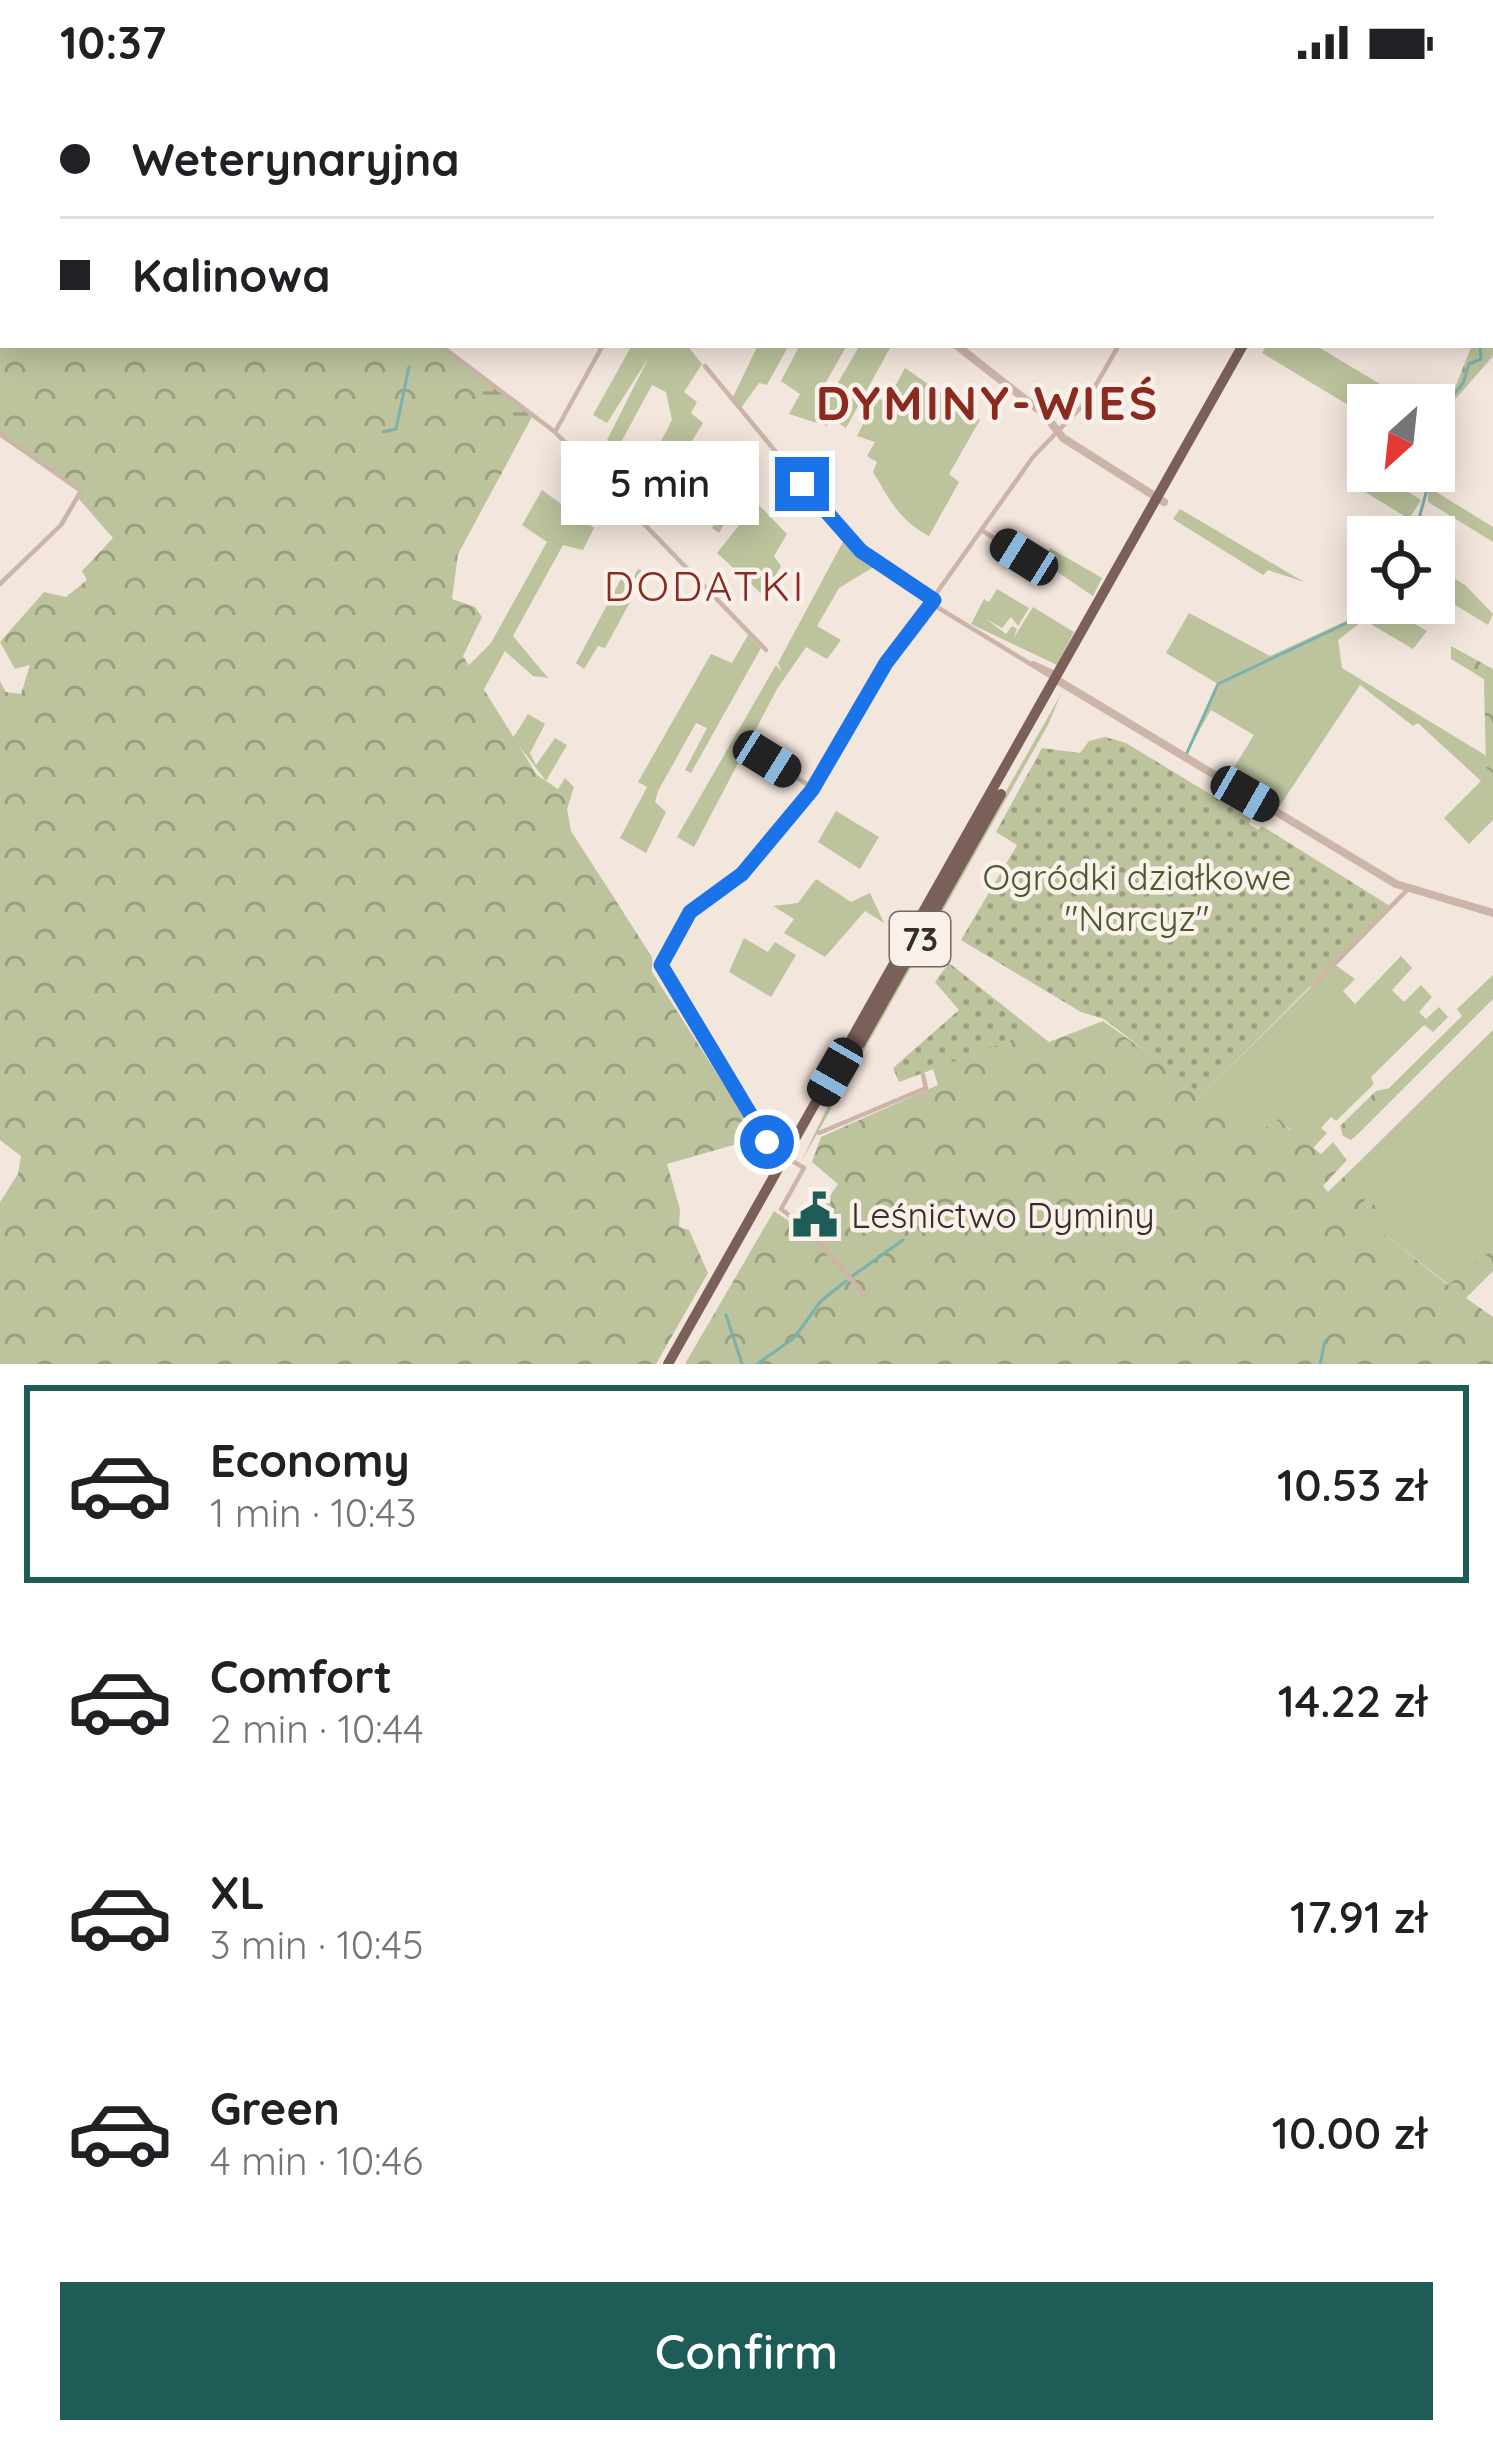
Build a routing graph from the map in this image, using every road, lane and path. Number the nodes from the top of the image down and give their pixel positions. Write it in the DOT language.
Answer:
graph roads {
  1 [pos="444,348"];
  2 [pos="601,348"];
  3 [pos="960,348"];
  4 [pos="1117,348"];
  5 [pos="1244,348"];
  6 [pos="705,366"];
  7 [pos="1057,430"];
  8 [pos="555,432"];
  9 [pos="0,434"];
  10 [pos="1161,499"];
  11 [pos="982,531"];
  12 [pos="1024,557"];
  13 [pos="0,584"];
  14 [pos="933,602"];
  15 [pos="766,650"];
  16 [pos="1061,680"];
  17 [pos="767,759"];
  18 [pos="813,788"];
  19 [pos="1407,890"];
  20 [pos="1493,913"];
  21 [pos="1313,986"];
  22 [pos="923,1075"];
  23 [pos="819,1133"];
  24 [pos="789,1160"];
  25 [pos="864,1294"];
  26 [pos="672,1364"];
  1 -- 8 [label="street"];
  2 -- 8 [label="street"];
  3 -- 7 [label="street"];
  4 -- 7 [label="street"];
  5 -- 10 [label="main road, 73"];
  6 -- 14 [label="street"];
  7 -- 10 [label="street"];
  7 -- 11 [label="street"];
  8 -- 15 [label="street"];
  9 -- 13 [label="street"];
  10 -- 16 [label="main road, 73"];
  11 -- 12 [label="street"];
  11 -- 14 [label="street"];
  14 -- 16 [label="street"];
  14 -- 18 [label="street"];
  16 -- 19 [label="street"];
  16 -- 24 [label="main road, 73"];
  17 -- 18 [label="street"];
  18 -- 24 [label="street"];
  19 -- 20 [label="street"];
  19 -- 21 [label="street"];
  22 -- 23 [label="street"];
  24 -- 25 [label="street"];
  24 -- 26 [label="main road, 73"];
}
